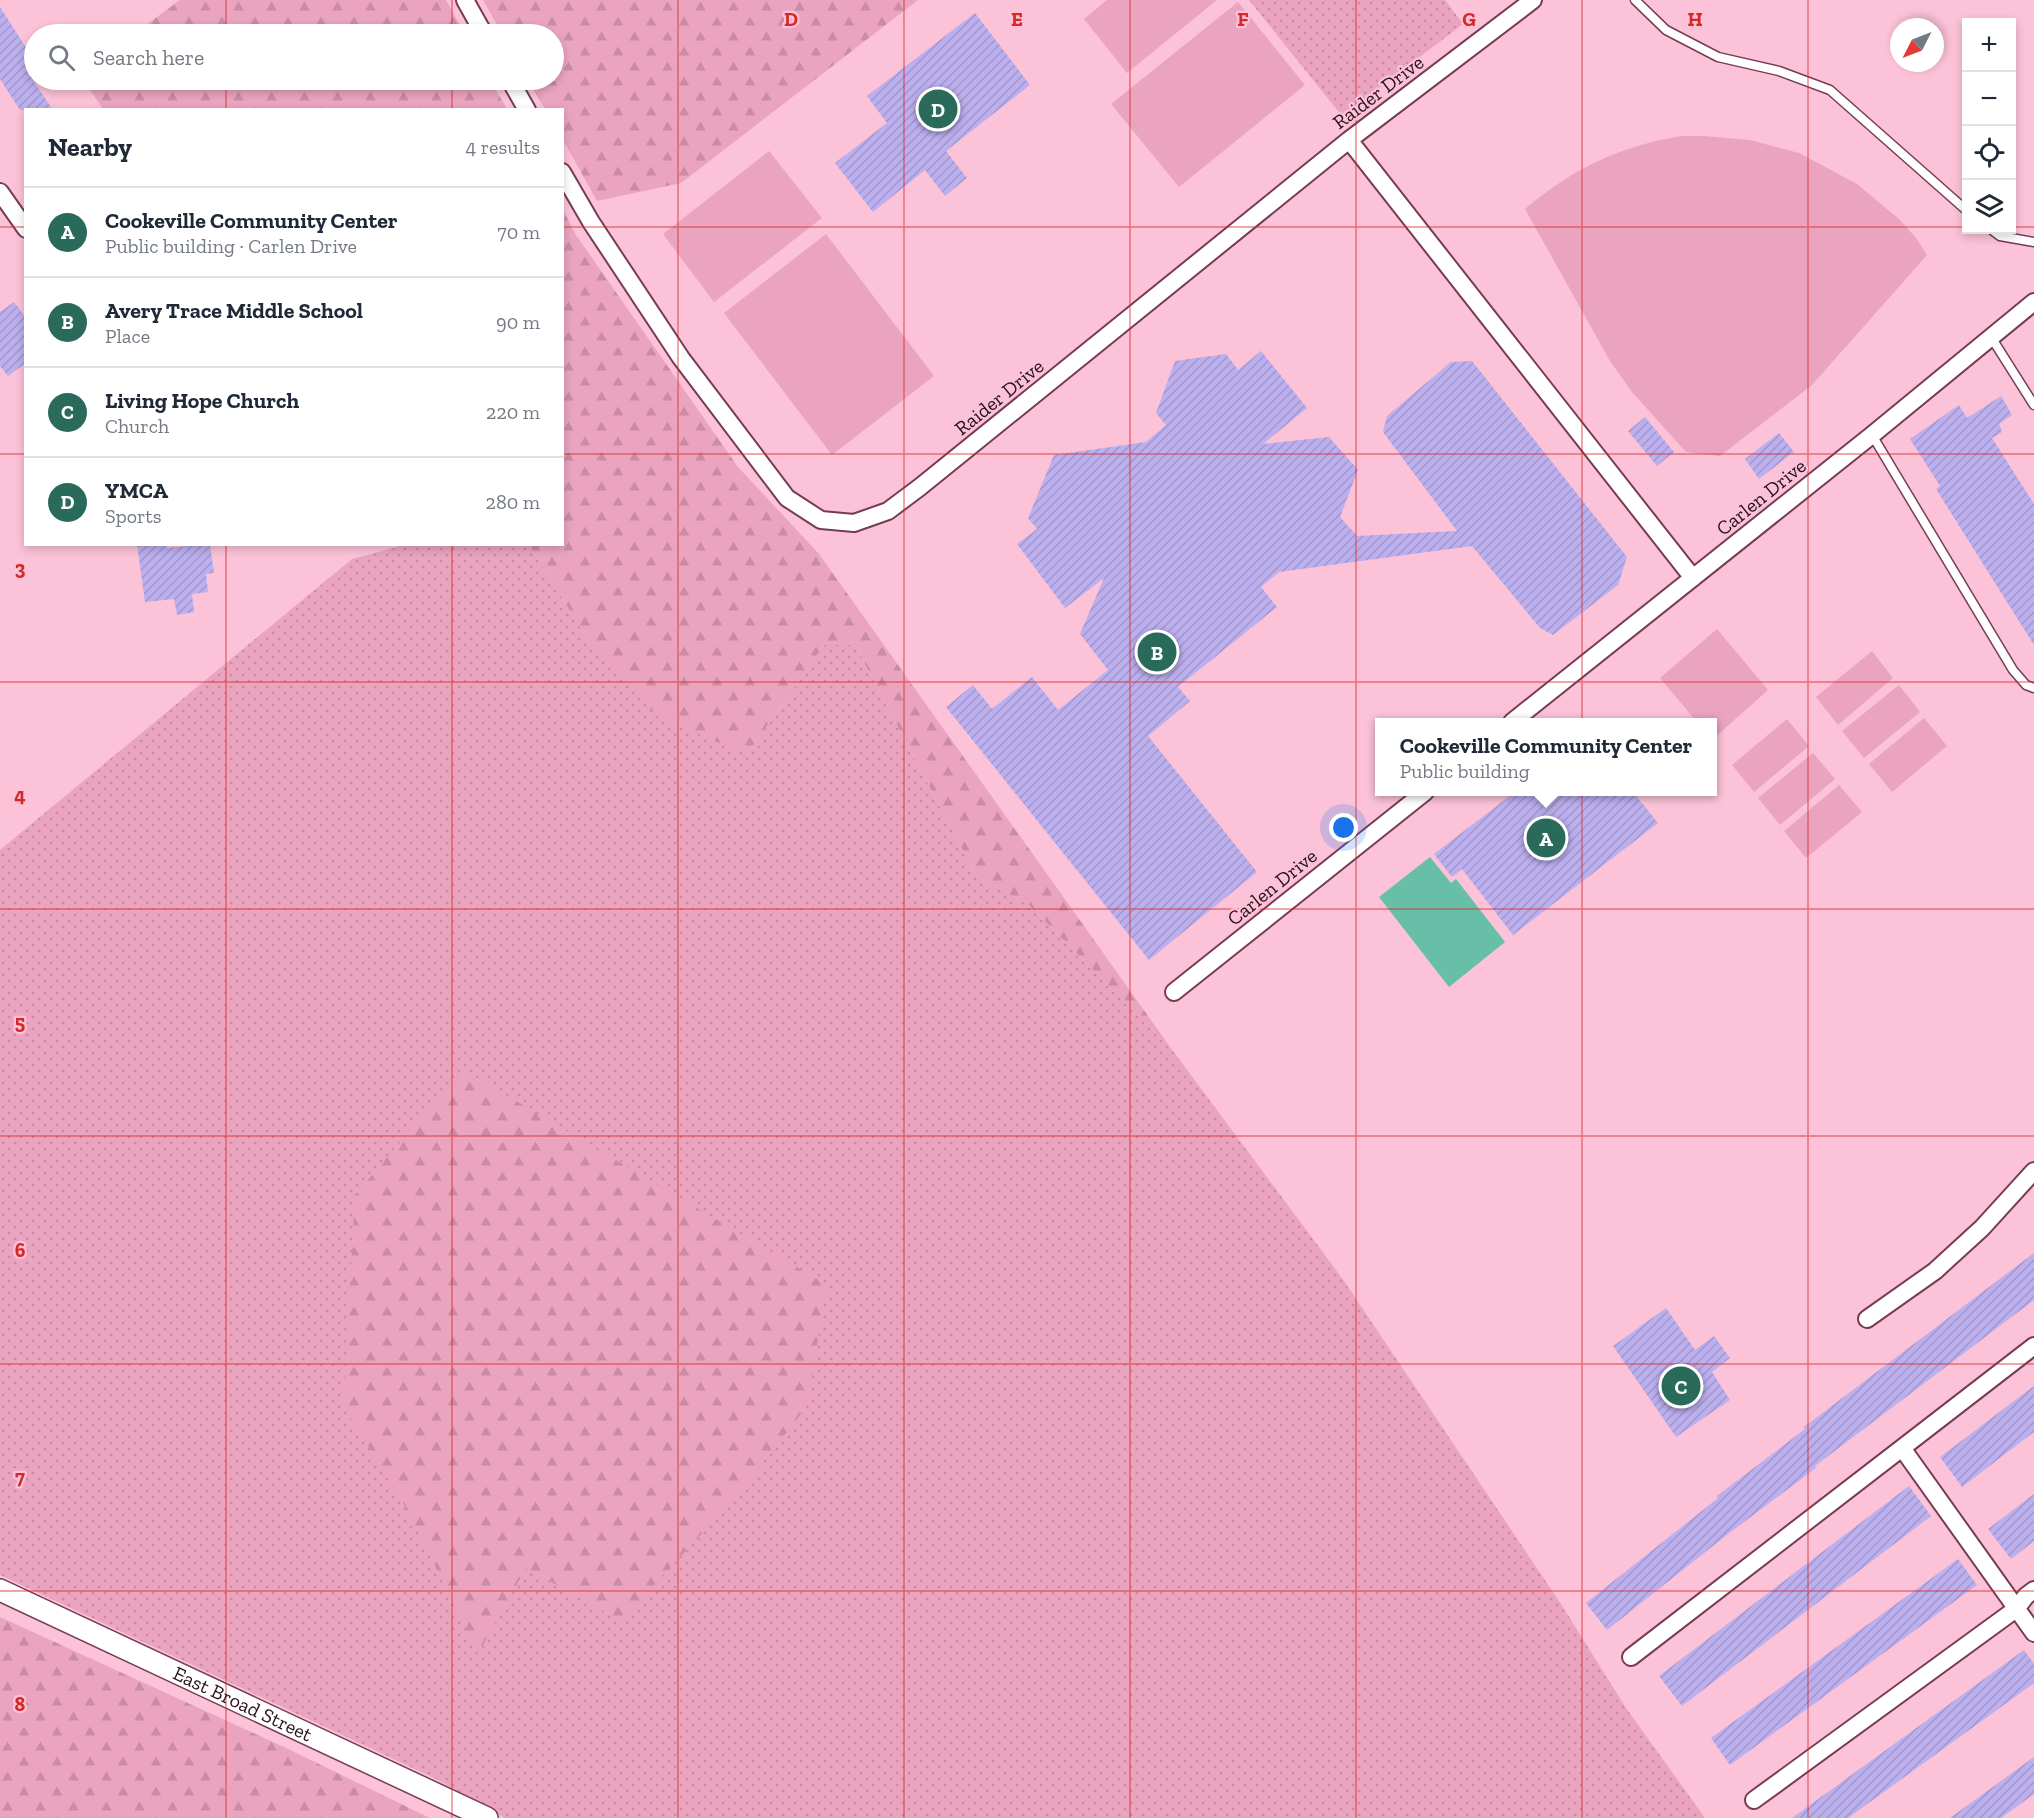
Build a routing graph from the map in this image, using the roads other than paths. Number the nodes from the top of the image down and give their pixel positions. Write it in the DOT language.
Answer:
graph roads {
  1 [pos="465,0"];
  2 [pos="1533,0"];
  3 [pos="1635,0"];
  4 [pos="478,24"];
  5 [pos="516,90"];
  6 [pos="526,108"];
  7 [pos="1349,140"];
  8 [pos="564,175"];
  9 [pos="0,192"];
  10 [pos="1962,206"];
  11 [pos="24,226"];
  12 [pos="1997,234"];
  13 [pos="2034,242"];
  14 [pos="2034,302"];
  15 [pos="1990,336"];
  16 [pos="2034,405"];
  17 [pos="1872,435"];
  18 [pos="1693,578"];
  19 [pos="2034,688"];
  20 [pos="1518,718"];
  21 [pos="1420,796"];
  22 [pos="1174,992"];
  23 [pos="2034,1171"];
  24 [pos="1867,1319"];
  25 [pos="2034,1346"];
  26 [pos="1902,1448"];
  27 [pos="0,1590"];
  28 [pos="2034,1590"];
  29 [pos="2016,1609"];
  30 [pos="2034,1633"];
  31 [pos="1631,1657"];
  32 [pos="1754,1800"];
  33 [pos="487,1818"];
  1 -- 4 [label="street"];
  2 -- 7 [label="street, Raider Drive"];
  3 -- 10 [label="lane"];
  5 -- 6 [label="street"];
  7 -- 8 [label="street, Raider Drive"];
  7 -- 18 [label="street"];
  9 -- 11 [label="street"];
  12 -- 13 [label="lane"];
  14 -- 15 [label="street, Carlen Drive"];
  15 -- 16 [label="lane"];
  15 -- 17 [label="street, Carlen Drive"];
  17 -- 18 [label="street, Carlen Drive"];
  17 -- 19 [label="lane"];
  18 -- 20 [label="street, Carlen Drive"];
  21 -- 22 [label="street, Carlen Drive"];
  23 -- 24 [label="street"];
  25 -- 26 [label="street"];
  26 -- 29 [label="street"];
  26 -- 31 [label="street"];
  27 -- 33 [label="street, East Broad Street"];
  28 -- 29 [label="street"];
  29 -- 30 [label="street"];
  29 -- 32 [label="street"];
}
